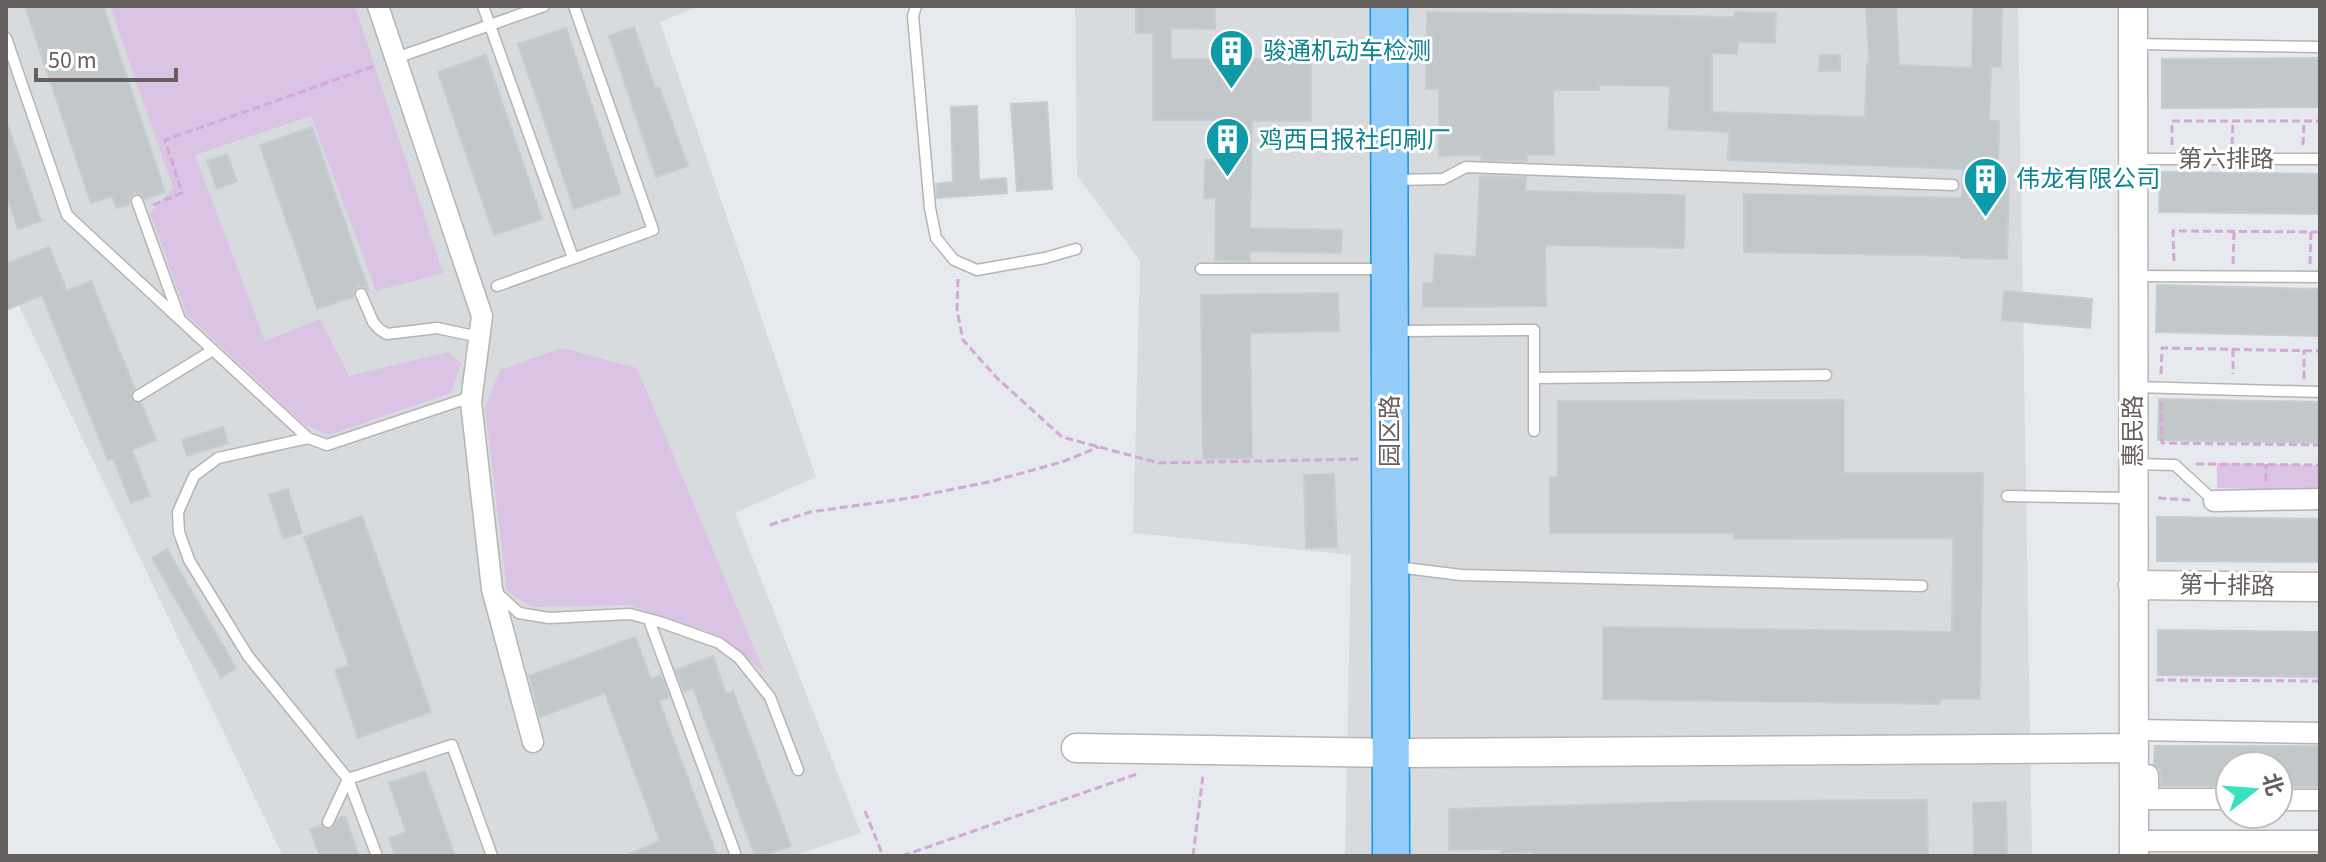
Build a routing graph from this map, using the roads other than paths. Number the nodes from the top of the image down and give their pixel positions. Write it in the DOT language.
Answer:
graph roads {
  1 [pos="378,6"];
  2 [pos="483,6"];
  3 [pos="544,6"];
  4 [pos="574,6"];
  5 [pos="916,6"];
  6 [pos="1389,6"];
  7 [pos="2133,6"];
  8 [pos="490,26"];
  9 [pos="6,38"];
  10 [pos="2133,44"];
  11 [pos="2320,47"];
  12 [pos="396,58"];
  13 [pos="2133,159"];
  14 [pos="2320,159"];
  15 [pos="1389,181"];
  16 [pos="1953,185"];
  17 [pos="138,205"];
  18 [pos="1076,249"];
  19 [pos="573,258"];
  20 [pos="1201,269"];
  21 [pos="1389,269"];
  22 [pos="2133,276"];
  23 [pos="2315,276"];
  24 [pos="497,286"];
  25 [pos="361,294"];
  26 [pos="179,319"];
  27 [pos="1390,331"];
  28 [pos="479,337"];
  29 [pos="213,350"];
  30 [pos="1826,375"];
  31 [pos="1534,378"];
  32 [pos="2133,387"];
  33 [pos="2320,392"];
  34 [pos="138,396"];
  35 [pos="471,397"];
  36 [pos="1534,431"];
  37 [pos="308,438"];
  38 [pos="2133,464"];
  39 [pos="2007,496"];
  40 [pos="2133,498"];
  41 [pos="2320,499"];
  42 [pos="2214,501"];
  43 [pos="1390,566"];
  44 [pos="2133,585"];
  45 [pos="1922,586"];
  46 [pos="2320,587"];
  47 [pos="492,589"];
  48 [pos="649,620"];
  49 [pos="2320,733"];
  50 [pos="2138,736"];
  51 [pos="533,742"];
  52 [pos="1076,748"];
  53 [pos="1390,753"];
  54 [pos="798,770"];
  55 [pos="348,779"];
  56 [pos="2214,799"];
  57 [pos="2294,800"];
  58 [pos="2320,800"];
  59 [pos="328,822"];
  60 [pos="2320,841"];
  61 [pos="2134,849"];
  62 [pos="735,853"];
  63 [pos="377,856"];
  64 [pos="492,856"];
  65 [pos="1391,856"];
  1 -- 12 [label="street"];
  2 -- 8 [label="lane"];
  3 -- 8 [label="lane"];
  4 -- 19 [label="lane"];
  5 -- 18 [label="lane"];
  6 -- 15 [label="highway, 园区路"];
  7 -- 10 [label="street, 惠民路"];
  8 -- 12 [label="lane"];
  8 -- 19 [label="lane"];
  9 -- 26 [label="lane"];
  10 -- 11 [label="lane"];
  10 -- 13 [label="street, 惠民路"];
  12 -- 28 [label="street"];
  13 -- 14 [label="lane, 第六排路"];
  13 -- 22 [label="street, 惠民路"];
  15 -- 16 [label="lane"];
  15 -- 21 [label="highway, 园区路"];
  17 -- 26 [label="lane"];
  19 -- 24 [label="lane"];
  20 -- 21 [label="lane"];
  21 -- 27 [label="highway, 园区路"];
  22 -- 23 [label="lane"];
  22 -- 32 [label="street, 惠民路"];
  25 -- 28 [label="lane"];
  26 -- 29 [label="lane"];
  27 -- 31 [label="lane"];
  27 -- 43 [label="highway, 园区路"];
  28 -- 35 [label="street"];
  29 -- 34 [label="lane"];
  29 -- 37 [label="lane"];
  30 -- 31 [label="lane"];
  31 -- 36 [label="lane"];
  32 -- 33 [label="lane"];
  32 -- 38 [label="street, 惠民路"];
  35 -- 37 [label="lane"];
  35 -- 47 [label="street"];
  37 -- 55 [label="lane"];
  38 -- 40 [label="street, 惠民路"];
  38 -- 42 [label="lane"];
  39 -- 40 [label="lane"];
  40 -- 44 [label="street, 惠民路"];
  41 -- 42 [label="street"];
  43 -- 45 [label="lane"];
  43 -- 53 [label="highway, 园区路"];
  44 -- 46 [label="street, 第十排路"];
  44 -- 50 [label="street, 惠民路"];
  47 -- 48 [label="lane"];
  47 -- 51 [label="street"];
  48 -- 54 [label="lane"];
  48 -- 62 [label="lane"];
  49 -- 50 [label="street"];
  50 -- 53 [label="street"];
  50 -- 56 [label="street"];
  50 -- 61 [label="street, 惠民路"];
  52 -- 53 [label="street"];
  53 -- 65 [label="highway, 园区路"];
  55 -- 59 [label="lane"];
  55 -- 63 [label="lane"];
  55 -- 64 [label="lane"];
  57 -- 58 [label="street"];
  60 -- 61 [label="street"];
}
